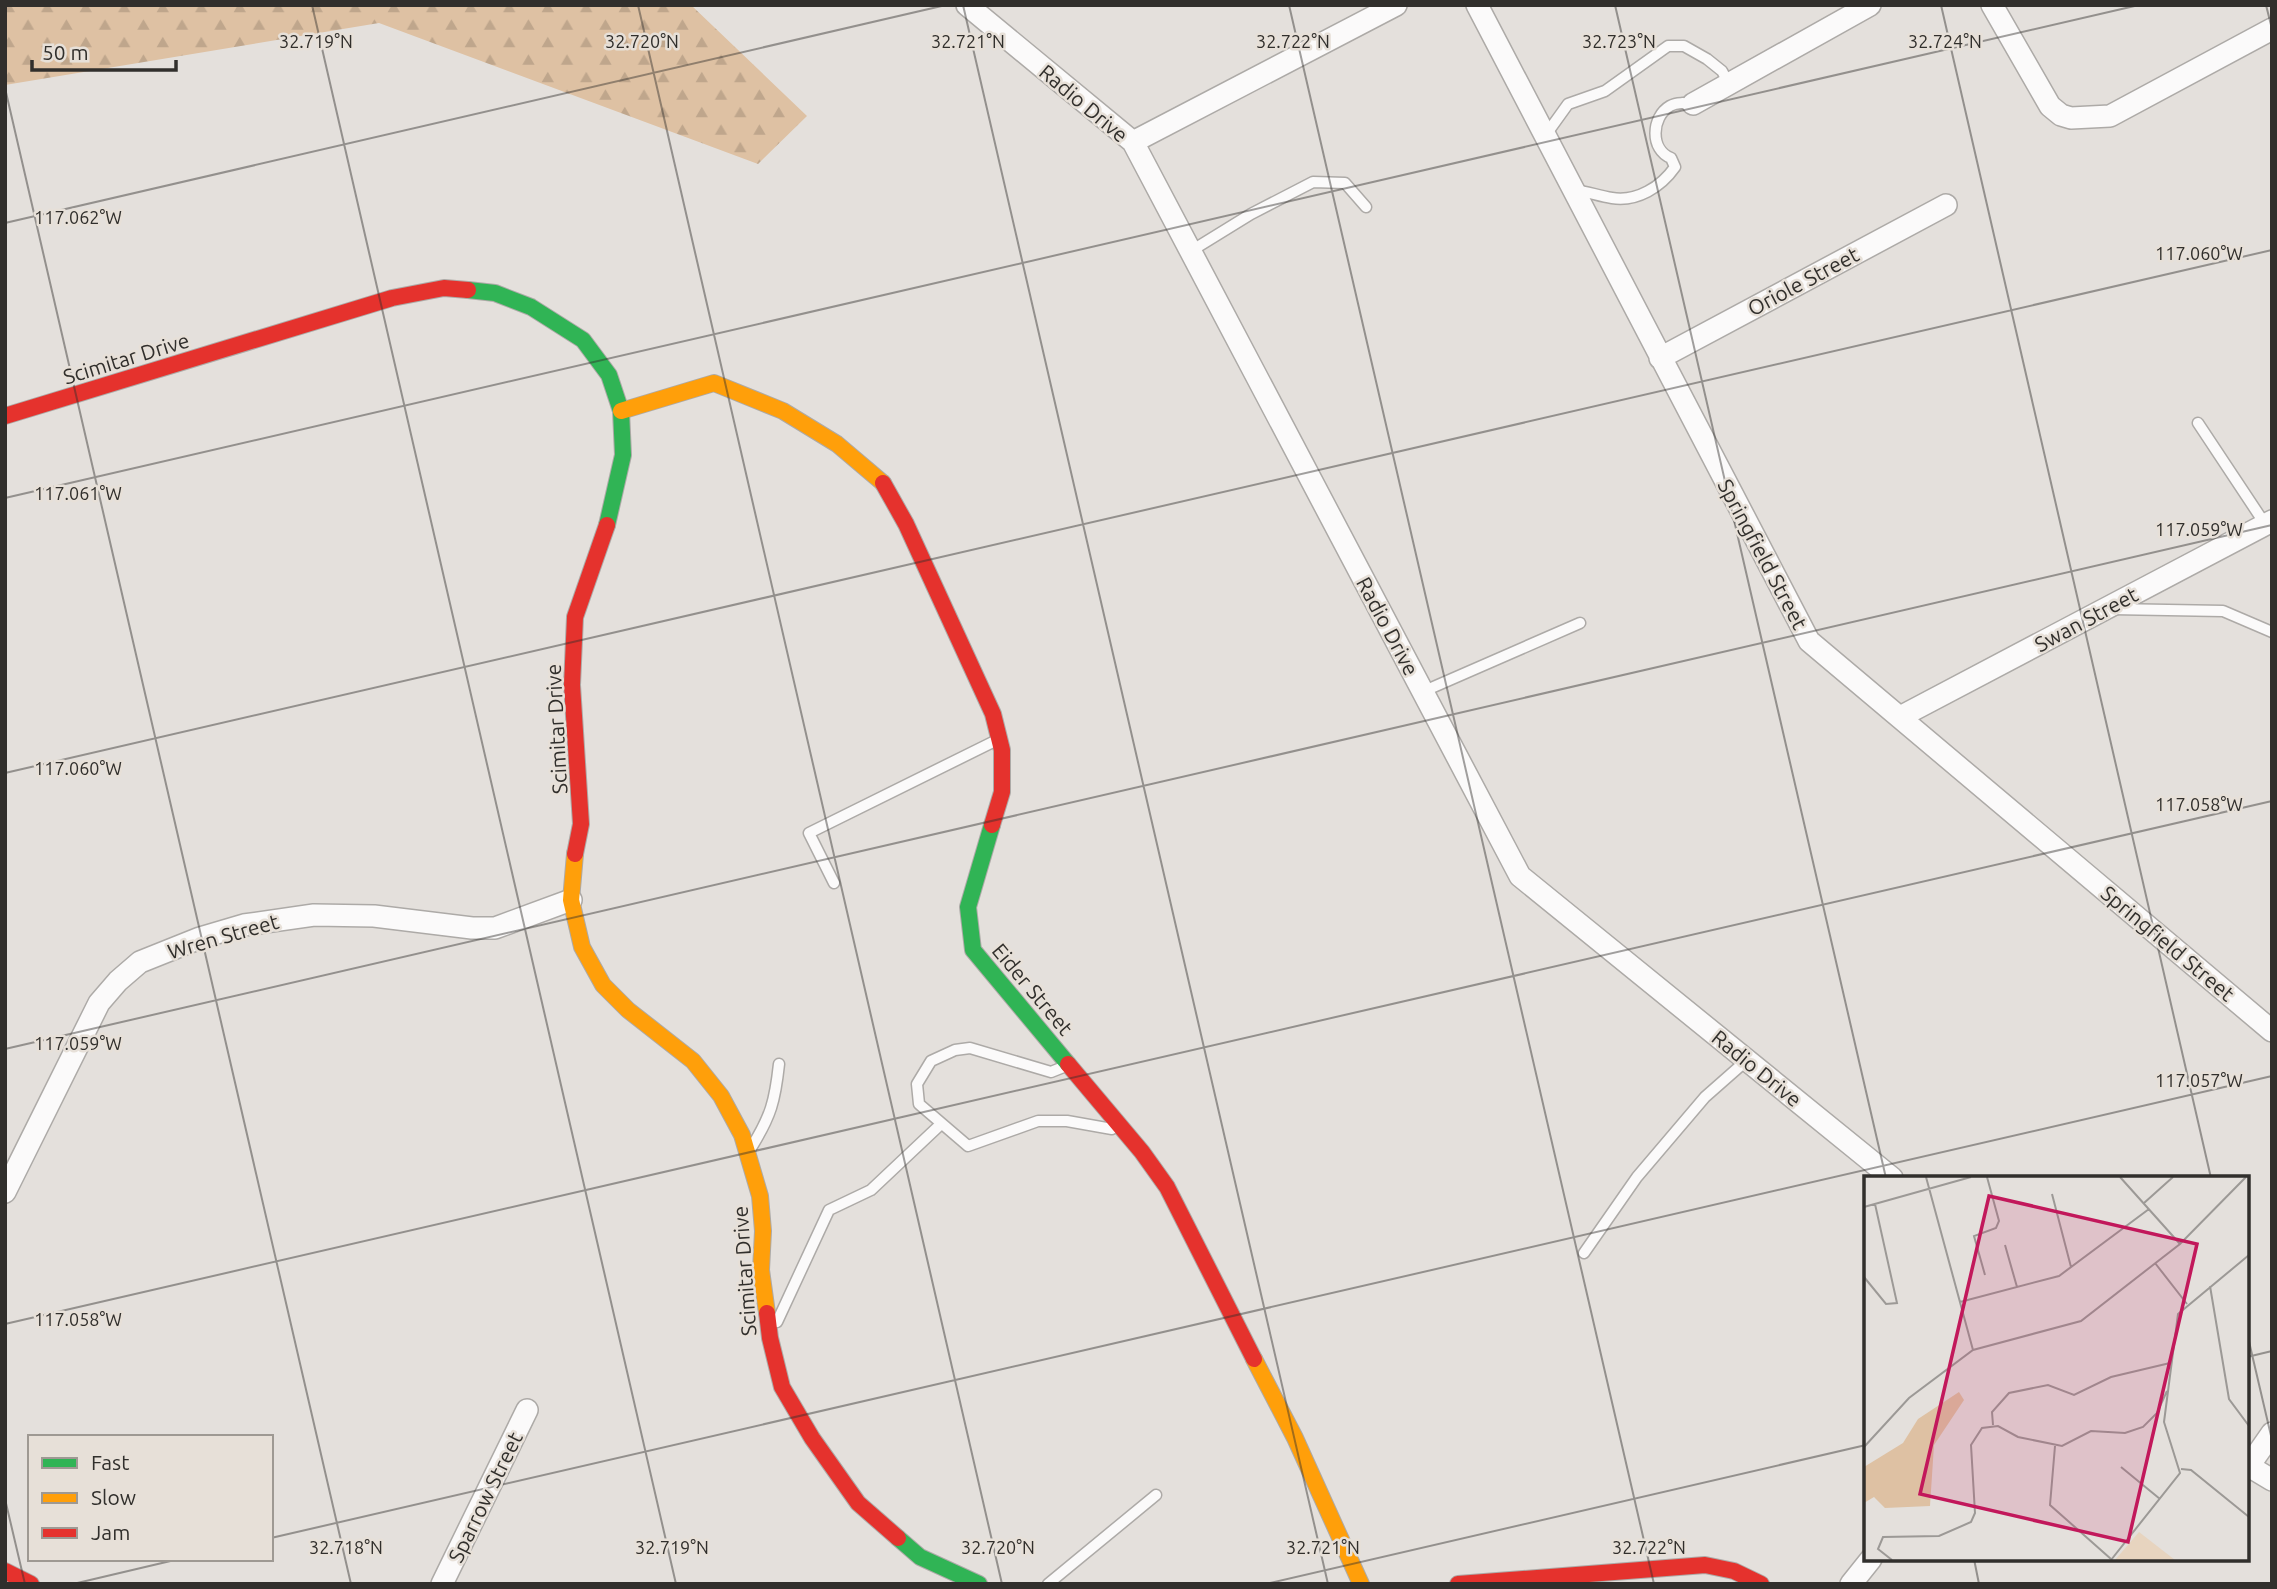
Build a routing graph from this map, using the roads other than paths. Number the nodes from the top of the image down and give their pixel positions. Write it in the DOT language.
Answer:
graph roads {
  1 [pos="967,5"];
  2 [pos="1395,5"];
  3 [pos="1477,5"];
  4 [pos="1870,5"];
  5 [pos="1992,5"];
  6 [pos="2272,29"];
  7 [pos="1729,84"];
  8 [pos="1693,104"];
  9 [pos="1545,136"];
  10 [pos="1133,142"];
  11 [pos="1573,190"];
  12 [pos="1946,205"];
  13 [pos="1366,207"];
  14 [pos="1191,251"];
  15 [pos="1660,358"];
  16 [pos="621,411"];
  17 [pos="5,416"];
  18 [pos="2198,423"];
  19 [pos="2268,522"];
  20 [pos="2106,609"];
  21 [pos="1580,623"];
  22 [pos="2272,632"];
  23 [pos="1422,692"];
  24 [pos="1900,717"];
  25 [pos="1000,739"];
  26 [pos="834,883"];
  27 [pos="571,900"];
  28 [pos="2272,1031"];
  29 [pos="1747,1060"];
  30 [pos="779,1064"];
  31 [pos="1069,1065"];
  32 [pos="941,1124"];
  33 [pos="1124,1130"];
  34 [pos="747,1153"];
  35 [pos="1890,1176"];
  36 [pos="5,1192"];
  37 [pos="1584,1253"];
  38 [pos="770,1338"];
  39 [pos="527,1410"];
  40 [pos="2272,1433"];
  41 [pos="2249,1464"];
  42 [pos="2249,1466"];
  43 [pos="2272,1480"];
  44 [pos="1156,1495"];
  45 [pos="1869,1561"];
  46 [pos="5,1571"];
  47 [pos="31,1584"];
  48 [pos="442,1584"];
  49 [pos="979,1584"];
  50 [pos="1048,1584"];
  51 [pos="1361,1584"];
  52 [pos="1458,1584"];
  53 [pos="1761,1584"];
  54 [pos="1851,1584"];
  1 -- 10 [label="street, Radio Drive"];
  2 -- 10 [label="street"];
  3 -- 9 [label="street, Springfield Street"];
  4 -- 7 [label="street"];
  5 -- 6 [label="street"];
  7 -- 8 [label="street"];
  7 -- 9 [label="lane"];
  8 -- 11 [label="lane"];
  9 -- 11 [label="street, Springfield Street"];
  10 -- 14 [label="street, Radio Drive"];
  11 -- 15 [label="street, Springfield Street"];
  12 -- 15 [label="street, Oriole Street"];
  13 -- 14 [label="lane"];
  14 -- 23 [label="street, Radio Drive"];
  15 -- 24 [label="street, Springfield Street"];
  16 -- 17 [label="street, Scimitar Drive"];
  16 -- 25 [label="street, Eider Street"];
  16 -- 27 [label="street, Scimitar Drive"];
  18 -- 19 [label="lane"];
  19 -- 20 [label="street, Swan Street"];
  20 -- 22 [label="lane"];
  20 -- 24 [label="street, Swan Street"];
  21 -- 23 [label="lane"];
  23 -- 29 [label="street, Radio Drive"];
  24 -- 28 [label="street, Springfield Street"];
  25 -- 26 [label="lane"];
  25 -- 31 [label="street, Eider Street"];
  27 -- 34 [label="street, Scimitar Drive"];
  27 -- 36 [label="street, Wren Street"];
  29 -- 35 [label="street, Radio Drive"];
  29 -- 37 [label="lane"];
  30 -- 34 [label="lane"];
  31 -- 32 [label="lane"];
  31 -- 33 [label="street, Eider Street"];
  32 -- 33 [label="lane"];
  32 -- 38 [label="lane"];
  33 -- 51 [label="street, Eider Street"];
  34 -- 38 [label="street, Scimitar Drive"];
  38 -- 49 [label="street, Scimitar Drive"];
  39 -- 48 [label="street, Sparrow Street"];
  40 -- 41 [label="street"];
  42 -- 43 [label="street"];
  44 -- 50 [label="lane"];
  45 -- 54 [label="street"];
  46 -- 47 [label="street"];
  52 -- 53 [label="street"];
}
